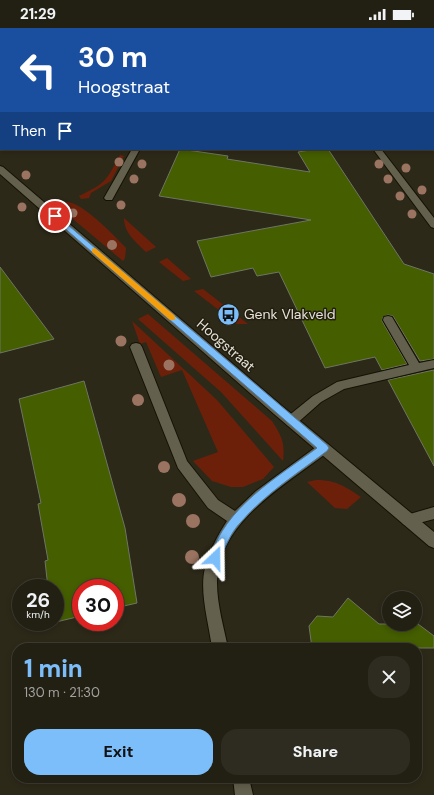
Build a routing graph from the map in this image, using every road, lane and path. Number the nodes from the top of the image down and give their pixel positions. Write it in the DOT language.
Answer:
graph roads {
  1 [pos="135,150"];
  2 [pos="378,150"];
  3 [pos="0,170"];
  4 [pos="109,198"];
  5 [pos="434,225"];
  6 [pos="388,320"];
  7 [pos="136,347"];
  8 [pos="434,364"];
  9 [pos="416,368"];
  10 [pos="291,421"];
  11 [pos="324,448"];
  12 [pos="434,513"];
  13 [pos="236,519"];
  14 [pos="408,520"];
  15 [pos="434,541"];
  16 [pos="219,643"];
  17 [pos="242,783"];
  18 [pos="244,795"];
  1 -- 4 [label="street"];
  2 -- 5 [label="street"];
  3 -- 10 [label="street, Hoogstraat"];
  6 -- 9 [label="street"];
  7 -- 13 [label="street"];
  8 -- 9 [label="street"];
  9 -- 10 [label="street"];
  10 -- 11 [label="street, Hoogstraat"];
  11 -- 13 [label="street"];
  11 -- 14 [label="street, Hoogstraat"];
  12 -- 14 [label="street"];
  13 -- 16 [label="street"];
  14 -- 15 [label="street, Hoogstraat"];
  17 -- 18 [label="street"];
}
